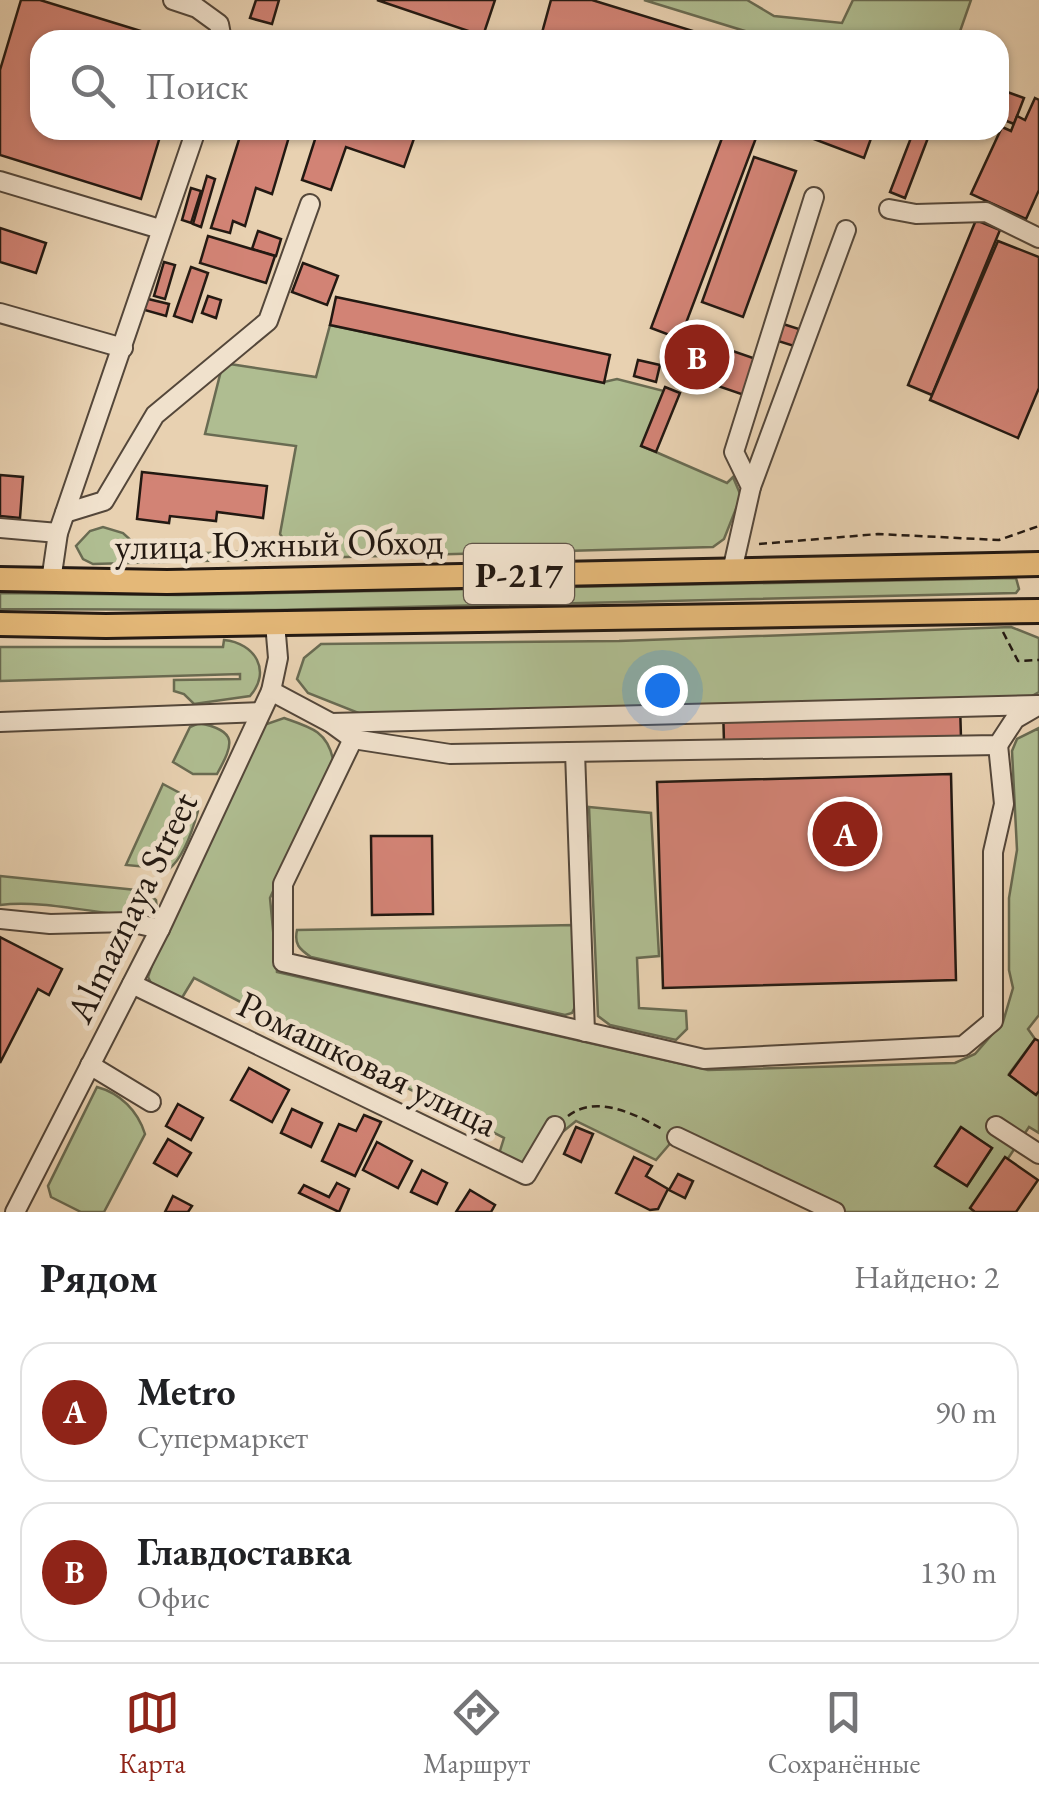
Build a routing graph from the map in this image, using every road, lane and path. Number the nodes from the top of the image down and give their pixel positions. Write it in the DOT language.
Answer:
graph roads {
  1 [pos="173,0"];
  2 [pos="199,4"];
  3 [pos="221,30"];
  4 [pos="192,140"];
  5 [pos="0,181"];
  6 [pos="814,196"];
  7 [pos="310,204"];
  8 [pos="890,209"];
  9 [pos="160,229"];
  10 [pos="846,230"];
  11 [pos="1039,238"];
  12 [pos="0,313"];
  13 [pos="123,348"];
  14 [pos="750,487"];
  15 [pos="65,513"];
  16 [pos="1039,526"];
  17 [pos="0,528"];
  18 [pos="58,533"];
  19 [pos="738,546"];
  20 [pos="1039,564"];
  21 [pos="732,571"];
  22 [pos="0,579"];
  23 [pos="51,581"];
  24 [pos="1039,611"];
  25 [pos="275,623"];
  26 [pos="0,624"];
  27 [pos="270,692"];
  28 [pos="1039,705"];
  29 [pos="260,712"];
  30 [pos="0,722"];
  31 [pos="331,723"];
  32 [pos="353,738"];
  33 [pos="998,745"];
  34 [pos="575,752"];
  35 [pos="0,918"];
  36 [pos="160,928"];
  37 [pos="132,984"];
  38 [pos="585,1032"];
  39 [pos="90,1065"];
  40 [pos="151,1102"];
  41 [pos="555,1126"];
  42 [pos="996,1126"];
  43 [pos="677,1138"];
  44 [pos="1039,1154"];
  45 [pos="6,1212"];
  46 [pos="16,1212"];
  47 [pos="835,1212"];
  1 -- 2 [label="street"];
  2 -- 3 [label="street"];
  4 -- 9 [label="street"];
  5 -- 9 [label="street"];
  6 -- 14 [label="street"];
  7 -- 15 [label="street"];
  8 -- 11 [label="street"];
  9 -- 13 [label="street"];
  10 -- 14 [label="street"];
  12 -- 13 [label="street"];
  13 -- 15 [label="street"];
  14 -- 19 [label="street"];
  15 -- 18 [label="street"];
  16 -- 19 [label="path"];
  17 -- 18 [label="street"];
  18 -- 23 [label="street"];
  19 -- 21 [label="street"];
  20 -- 21 [label="main road, улица Южный Обход / Р-217"];
  21 -- 23 [label="main road, улица Южный Обход / Р-217"];
  22 -- 23 [label="main road, улица Южный Обход / Р-217"];
  24 -- 25 [label="main road, Р-217"];
  25 -- 26 [label="main road, Р-217"];
  25 -- 27 [label="street, Almaznaya Street"];
  27 -- 29 [label="street, Almaznaya Street"];
  27 -- 31 [label="street"];
  28 -- 31 [label="street"];
  28 -- 33 [label="street"];
  29 -- 30 [label="street"];
  29 -- 36 [label="street, Almaznaya Street"];
  31 -- 32 [label="street"];
  32 -- 34 [label="street"];
  32 -- 38 [label="street"];
  33 -- 34 [label="street"];
  33 -- 38 [label="street"];
  34 -- 38 [label="street"];
  35 -- 36 [label="street"];
  36 -- 37 [label="street, Almaznaya Street"];
  37 -- 39 [label="street, Almaznaya Street"];
  37 -- 41 [label="street, Ромашковая улица"];
  39 -- 40 [label="street"];
  39 -- 46 [label="street, Almaznaya Street"];
  41 -- 43 [label="path"];
  42 -- 44 [label="street"];
  43 -- 47 [label="street"];
  45 -- 46 [label="street"];
}
